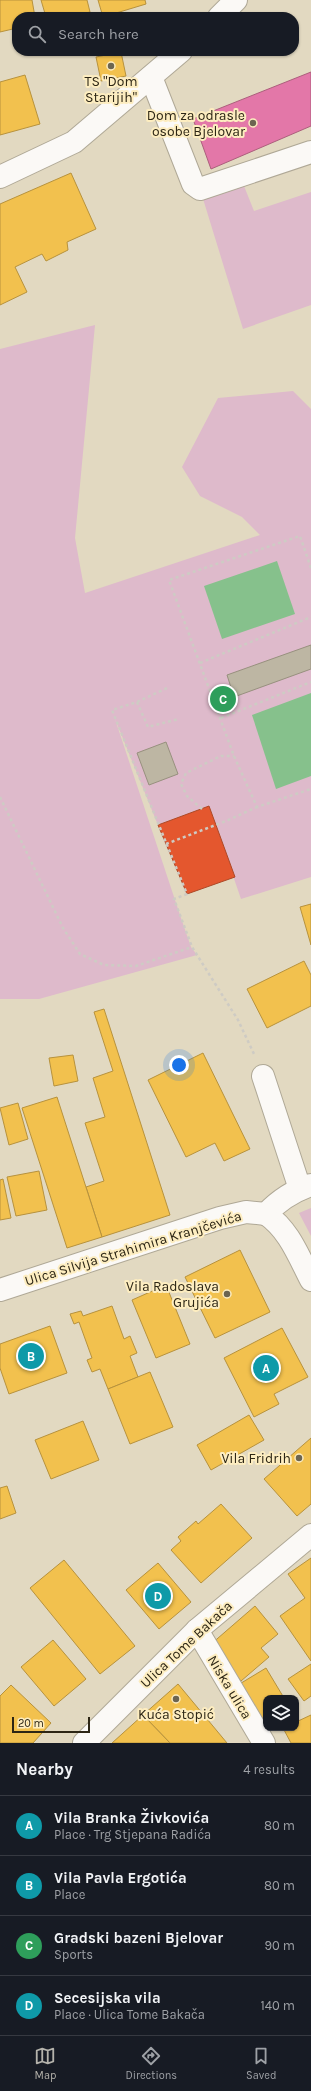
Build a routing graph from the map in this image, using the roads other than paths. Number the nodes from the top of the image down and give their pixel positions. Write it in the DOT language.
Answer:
graph roads {
  1 [pos="236,0"];
  2 [pos="224,12"];
  3 [pos="174,56"];
  4 [pos="151,77"];
  5 [pos="311,152"];
  6 [pos="0,178"];
  7 [pos="264,1076"];
  8 [pos="305,1187"];
  9 [pos="266,1214"];
  10 [pos="311,1280"];
  11 [pos="0,1290"];
  12 [pos="311,1535"];
  13 [pos="196,1630"];
  14 [pos="84,1743"];
  15 [pos="264,1743"];
  1 -- 2 [label="street"];
  3 -- 4 [label="street"];
  4 -- 5 [label="street"];
  4 -- 6 [label="street"];
  7 -- 8 [label="street"];
  8 -- 9 [label="street"];
  9 -- 10 [label="street"];
  9 -- 11 [label="street, Ulica Silvija Strahimira Kranjčevića"];
  12 -- 13 [label="street, Ulica Tome Bakača"];
  13 -- 14 [label="street, Ulica Tome Bakača"];
  13 -- 15 [label="street, Niska ulica"];
}
